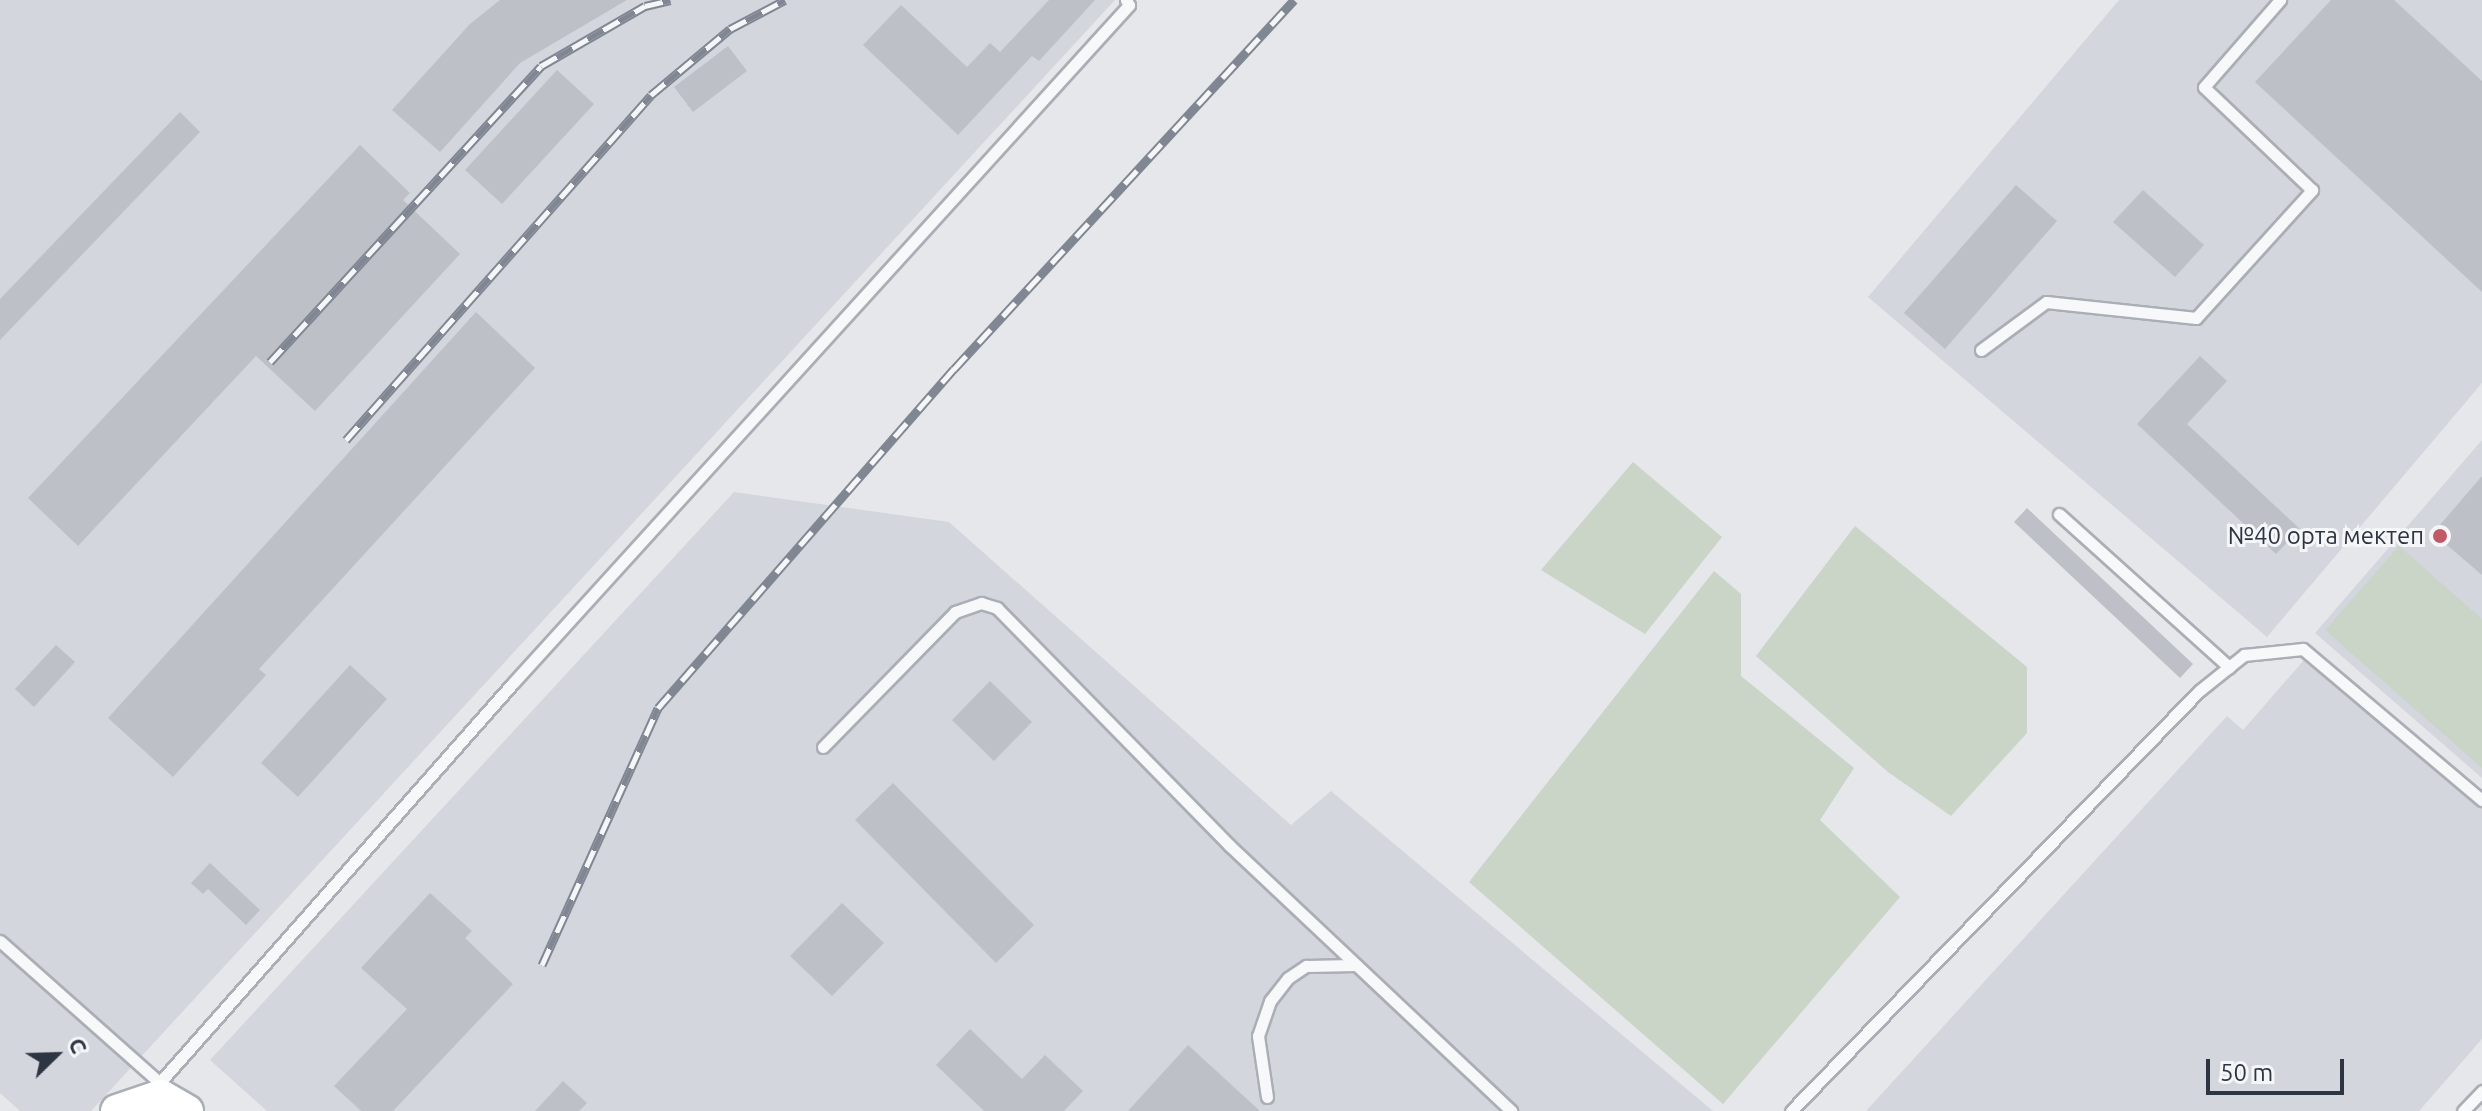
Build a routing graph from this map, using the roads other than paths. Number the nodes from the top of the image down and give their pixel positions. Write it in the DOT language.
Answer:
graph roads {
  1 [pos="2280,0"];
  2 [pos="1129,2"];
  3 [pos="1981,350"];
  4 [pos="2059,514"];
  5 [pos="2229,667"];
  6 [pos="823,747"];
  7 [pos="2482,800"];
  8 [pos="0,941"];
  9 [pos="1356,965"];
  10 [pos="153,1090"];
  11 [pos="2482,1091"];
  12 [pos="1267,1097"];
  13 [pos="117,1111"];
  14 [pos="187,1111"];
  15 [pos="1511,1111"];
  16 [pos="1791,1111"];
  17 [pos="2463,1111"];
  1 -- 3 [label="lane"];
  2 -- 10 [label="lane"];
  4 -- 5 [label="lane"];
  5 -- 7 [label="lane"];
  5 -- 16 [label="lane"];
  6 -- 9 [label="lane"];
  8 -- 10 [label="lane"];
  9 -- 12 [label="lane"];
  9 -- 15 [label="lane"];
  10 -- 13 [label="street"];
  10 -- 14 [label="street"];
  11 -- 17 [label="lane"];
}
